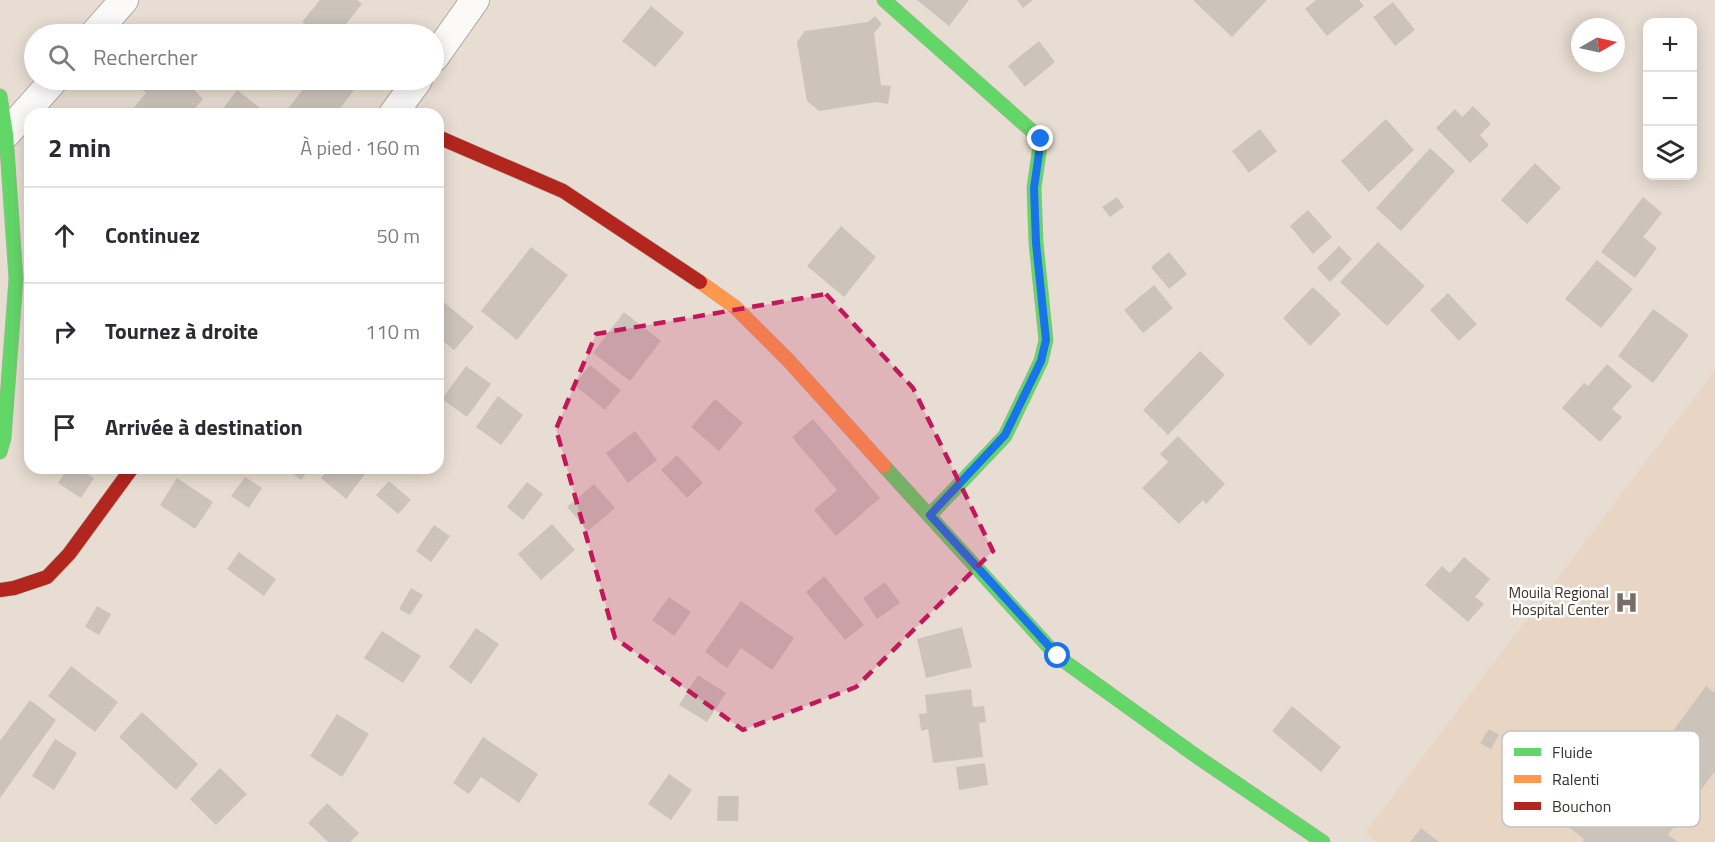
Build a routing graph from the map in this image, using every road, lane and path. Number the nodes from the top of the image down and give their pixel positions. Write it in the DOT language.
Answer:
graph roads {
  1 [pos="124,0"];
  2 [pos="476,0"];
  3 [pos="884,0"];
  4 [pos="103,24"];
  5 [pos="444,44"];
  6 [pos="45,90"];
  7 [pos="411,90"];
  8 [pos="0,96"];
  9 [pos="29,108"];
  10 [pos="397,108"];
  11 [pos="24,114"];
  12 [pos="6,134"];
  13 [pos="444,140"];
  14 [pos="0,452"];
  15 [pos="128,474"];
  16 [pos="930,515"];
  17 [pos="0,590"];
  18 [pos="1323,842"];
  1 -- 4 [label="street"];
  2 -- 5 [label="street"];
  3 -- 16 [label="main road"];
  6 -- 9 [label="street"];
  7 -- 10 [label="street"];
  8 -- 12 [label="main road"];
  11 -- 12 [label="street"];
  12 -- 14 [label="main road"];
  13 -- 16 [label="main road"];
  15 -- 17 [label="main road"];
  16 -- 18 [label="main road"];
}
